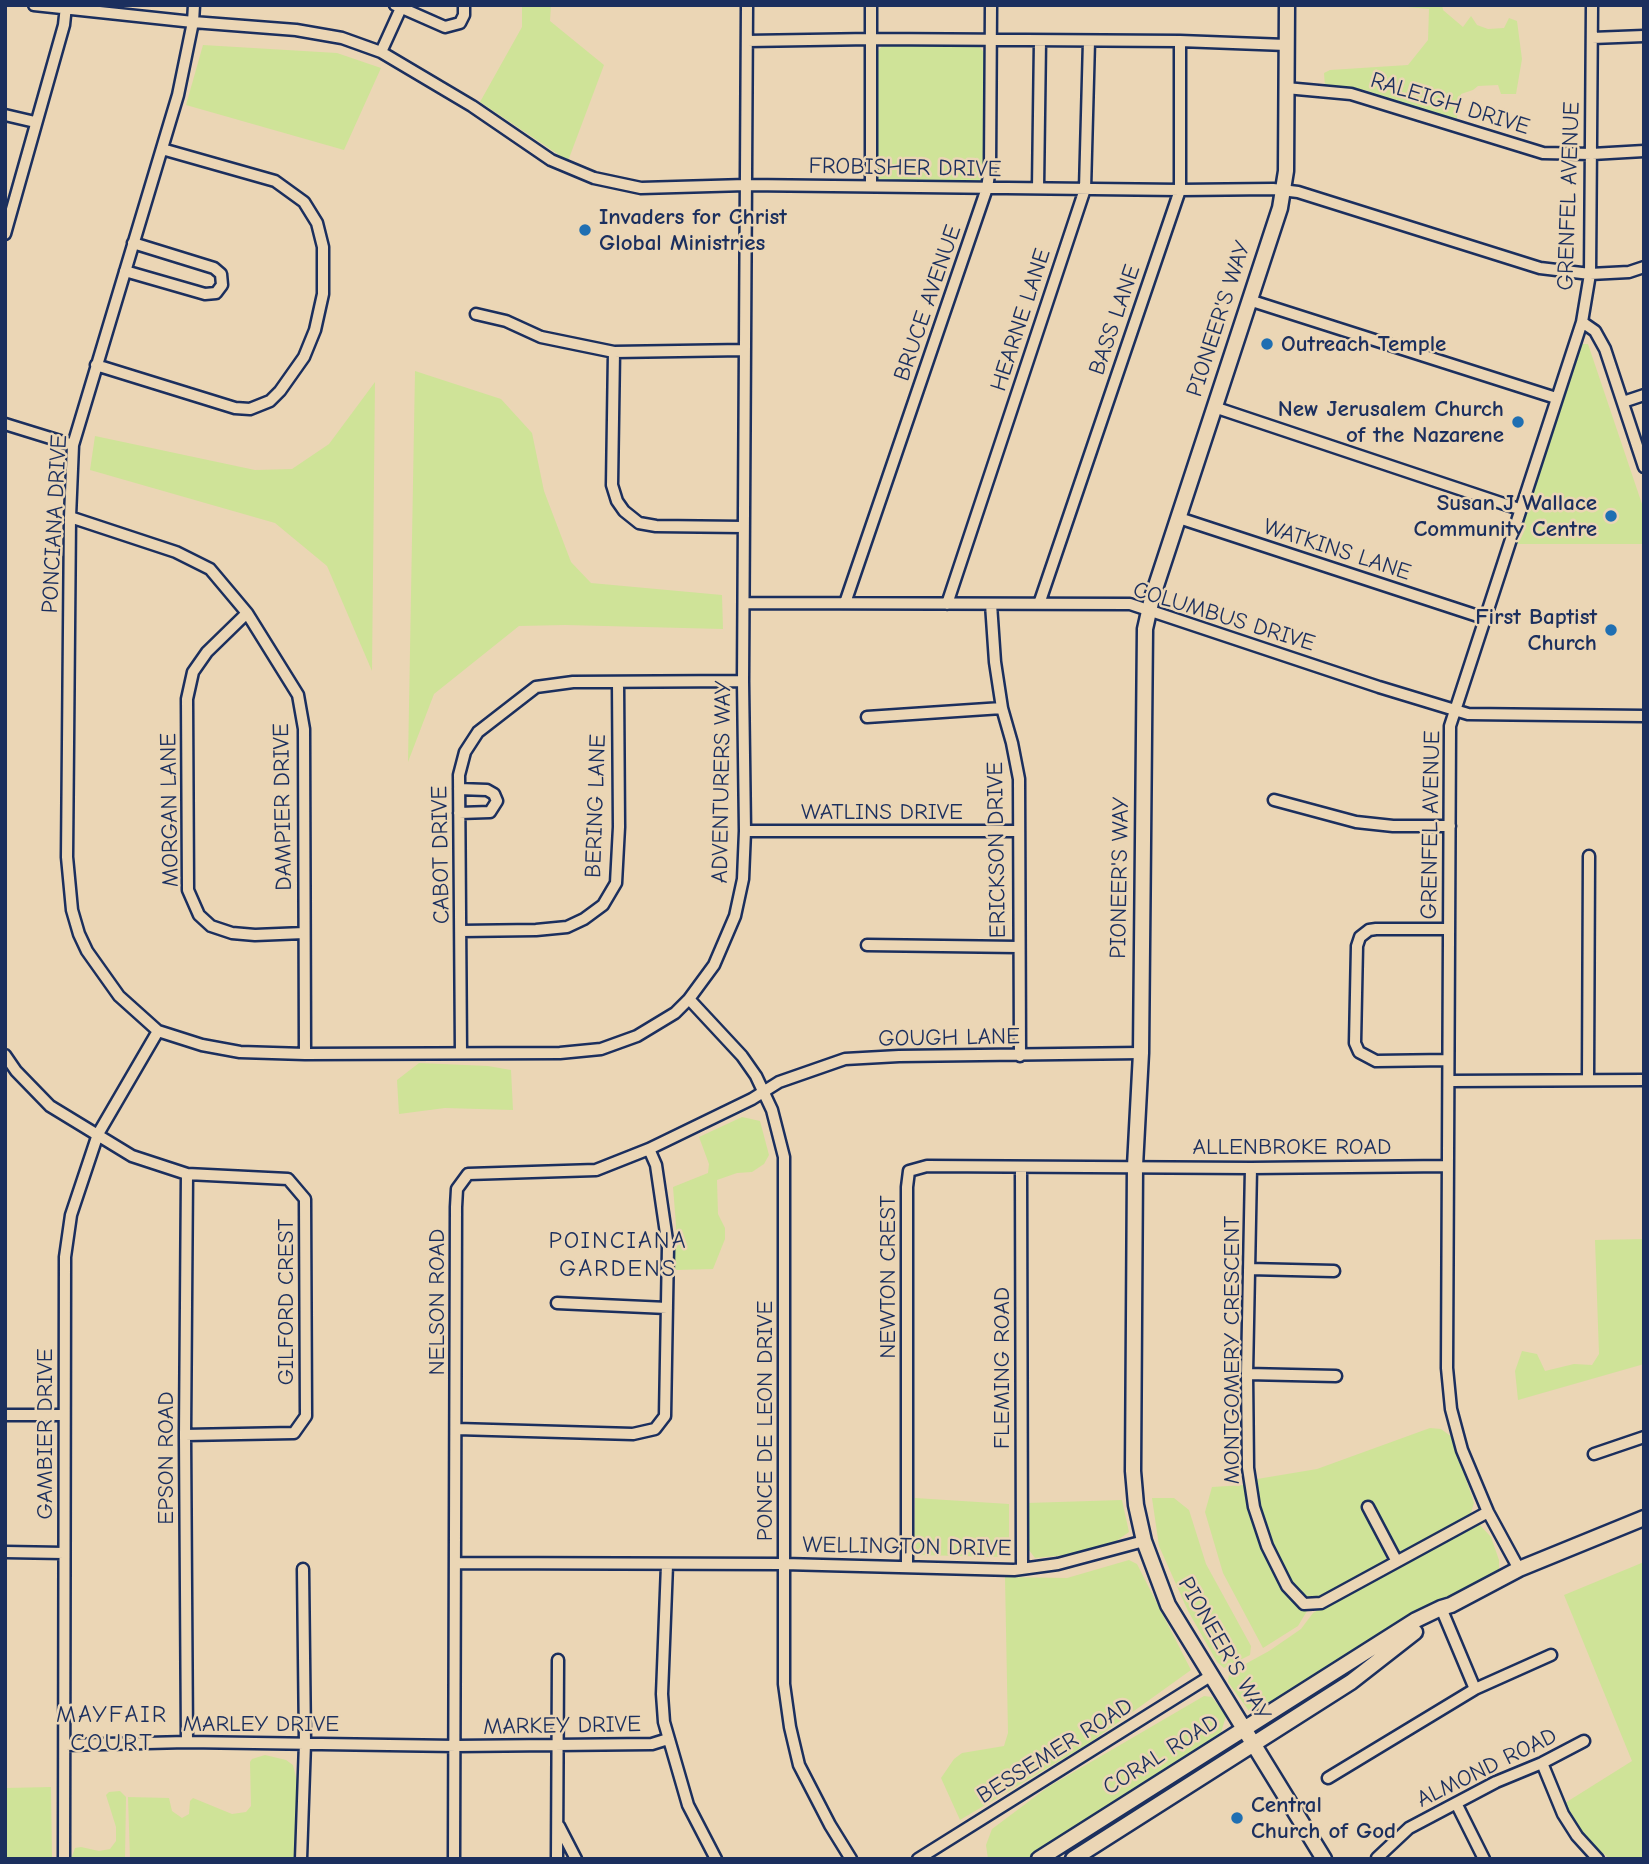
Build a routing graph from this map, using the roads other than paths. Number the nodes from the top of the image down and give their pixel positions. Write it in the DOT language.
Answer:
graph roads {
  1 [pos="34,5"];
  2 [pos="194,5"];
  3 [pos="464,5"];
  4 [pos="747,5"];
  5 [pos="871,5"];
  6 [pos="991,5"];
  7 [pos="1287,5"];
  8 [pos="1592,5"];
  9 [pos="398,7"];
  10 [pos="66,8"];
  11 [pos="193,22"];
  12 [pos="1644,36"];
  13 [pos="1591,38"];
  14 [pos="871,39"];
  15 [pos="991,40"];
  16 [pos="747,41"];
  17 [pos="1040,41"];
  18 [pos="1089,41"];
  19 [pos="1180,41"];
  20 [pos="1286,46"];
  21 [pos="381,51"];
  22 [pos="1286,88"];
  23 [pos="5,116"];
  24 [pos="35,122"];
  25 [pos="162,149"];
  26 [pos="1644,151"];
  27 [pos="1592,154"];
  28 [pos="746,185"];
  29 [pos="871,186"];
  30 [pos="987,188"];
  31 [pos="1038,188"];
  32 [pos="1085,189"];
  33 [pos="1180,190"];
  34 [pos="1283,191"];
  35 [pos="6,229"];
  36 [pos="133,243"];
  37 [pos="1644,267"];
  38 [pos="125,271"];
  39 [pos="1590,274"];
  40 [pos="1249,300"];
  41 [pos="477,314"];
  42 [pos="1582,322"];
  43 [pos="744,350"];
  44 [pos="614,352"];
  45 [pos="96,365"];
  46 [pos="1644,395"];
  47 [pos="1556,398"];
  48 [pos="1623,402"];
  49 [pos="1214,408"];
  50 [pos="5,424"];
  51 [pos="73,445"];
  52 [pos="1644,467"];
  53 [pos="1519,509"];
  54 [pos="70,517"];
  55 [pos="1179,518"];
  56 [pos="743,527"];
  57 [pos="744,603"];
  58 [pos="845,603"];
  59 [pos="947,604"];
  60 [pos="992,604"];
  61 [pos="1039,604"];
  62 [pos="1149,611"];
  63 [pos="247,613"];
  64 [pos="1484,618"];
  65 [pos="743,681"];
  66 [pos="618,682"];
  67 [pos="1002,708"];
  68 [pos="1454,710"];
  69 [pos="1644,716"];
  70 [pos="867,717"];
  71 [pos="459,789"];
  72 [pos="1274,800"];
  73 [pos="459,813"];
  74 [pos="1450,825"];
  75 [pos="745,831"];
  76 [pos="1018,831"];
  77 [pos="1589,856"];
  78 [pos="1448,929"];
  79 [pos="461,931"];
  80 [pos="304,933"];
  81 [pos="867,945"];
  82 [pos="1018,947"];
  83 [pos="688,999"];
  84 [pos="158,1031"];
  85 [pos="461,1053"];
  86 [pos="1141,1053"];
  87 [pos="305,1054"];
  88 [pos="5,1055"];
  89 [pos="1020,1056"];
  90 [pos="1448,1060"];
  91 [pos="1588,1080"];
  92 [pos="1644,1080"];
  93 [pos="1450,1082"];
  94 [pos="763,1091"];
  95 [pos="98,1134"];
  96 [pos="649,1149"];
  97 [pos="1135,1166"];
  98 [pos="1448,1166"];
  99 [pos="1021,1168"];
  100 [pos="1251,1168"];
  101 [pos="187,1174"];
  102 [pos="1248,1269"];
  103 [pos="1334,1271"];
  104 [pos="557,1303"];
  105 [pos="667,1308"];
  106 [pos="1247,1374"];
  107 [pos="1336,1376"];
  108 [pos="5,1415"];
  109 [pos="64,1415"];
  110 [pos="457,1429"];
  111 [pos="185,1435"];
  112 [pos="1644,1437"];
  113 [pos="1594,1454"];
  114 [pos="1368,1507"];
  115 [pos="1489,1512"];
  116 [pos="1644,1518"];
  117 [pos="1144,1541"];
  118 [pos="5,1552"];
  119 [pos="64,1553"];
  120 [pos="1396,1560"];
  121 [pos="455,1563"];
  122 [pos="667,1564"];
  123 [pos="784,1564"];
  124 [pos="907,1567"];
  125 [pos="303,1569"];
  126 [pos="1021,1569"];
  127 [pos="1519,1569"];
  128 [pos="1445,1609"];
  129 [pos="1550,1655"];
  130 [pos="558,1660"];
  131 [pos="1212,1675"];
  132 [pos="1475,1689"];
  133 [pos="1244,1730"];
  134 [pos="668,1739"];
  135 [pos="1584,1741"];
  136 [pos="187,1742"];
  137 [pos="305,1743"];
  138 [pos="65,1745"];
  139 [pos="558,1745"];
  140 [pos="1252,1745"];
  141 [pos="456,1746"];
  142 [pos="1542,1763"];
  143 [pos="1328,1778"];
  144 [pos="1456,1803"];
  145 [pos="1118,1809"];
  146 [pos="1128,1824"];
  147 [pos="558,1826"];
  148 [pos="1377,1858"];
  149 [pos="64,1859"];
  150 [pos="301,1859"];
  151 [pos="454,1859"];
  152 [pos="557,1859"];
  153 [pos="576,1859"];
  154 [pos="716,1859"];
  155 [pos="851,1859"];
  156 [pos="918,1859"];
  157 [pos="1039,1859"];
  158 [pos="1073,1859"];
  159 [pos="1324,1859"];
  160 [pos="1484,1859"];
  161 [pos="1598,1859"];
  1 -- 10 [label="street, FROBISHER DRIVE"];
  2 -- 11 [label="street, PONCIANA DRIVE"];
  3 -- 9 [label="street"];
  4 -- 16 [label="street, ADVENTURERS WAY"];
  5 -- 14 [label="street"];
  6 -- 15 [label="street, BRUCE AVENUE"];
  7 -- 20 [label="main road, PIONEER'S WAY"];
  8 -- 13 [label="street, GRENFEL AVENUE"];
  9 -- 21 [label="street"];
  10 -- 11 [label="street, FROBISHER DRIVE"];
  10 -- 24 [label="street"];
  11 -- 21 [label="street, FROBISHER DRIVE"];
  11 -- 25 [label="street, PONCIANA DRIVE"];
  12 -- 13 [label="street"];
  13 -- 27 [label="street, GRENFEL AVENUE"];
  14 -- 15 [label="street"];
  14 -- 16 [label="street"];
  14 -- 29 [label="street"];
  15 -- 17 [label="street"];
  15 -- 30 [label="street, BRUCE AVENUE"];
  16 -- 28 [label="street, ADVENTURERS WAY"];
  17 -- 18 [label="street"];
  17 -- 31 [label="street"];
  18 -- 19 [label="street"];
  18 -- 32 [label="street, HEARNE LANE"];
  19 -- 20 [label="street"];
  19 -- 33 [label="street, BASS LANE"];
  20 -- 22 [label="main road, PIONEER'S WAY"];
  21 -- 28 [label="street, FROBISHER DRIVE"];
  22 -- 27 [label="street, RALEIGH DRIVE"];
  22 -- 34 [label="main road, PIONEER'S WAY"];
  23 -- 24 [label="street"];
  24 -- 35 [label="street"];
  25 -- 36 [label="street, PONCIANA DRIVE"];
  25 -- 45 [label="street"];
  26 -- 27 [label="street, RALEIGH DRIVE"];
  27 -- 39 [label="street, GRENFEL AVENUE"];
  28 -- 29 [label="street, FROBISHER DRIVE"];
  28 -- 43 [label="street, ADVENTURERS WAY"];
  29 -- 30 [label="street, FROBISHER DRIVE"];
  30 -- 31 [label="street, FROBISHER DRIVE"];
  30 -- 58 [label="street, BRUCE AVENUE"];
  31 -- 32 [label="street, FROBISHER DRIVE"];
  32 -- 33 [label="street, FROBISHER DRIVE"];
  32 -- 59 [label="street, HEARNE LANE"];
  33 -- 34 [label="street, FROBISHER DRIVE"];
  33 -- 61 [label="street, BASS LANE"];
  34 -- 39 [label="street, FROBISHER DRIVE"];
  34 -- 40 [label="main road, PIONEER'S WAY"];
  36 -- 38 [label="street, PONCIANA DRIVE"];
  36 -- 38 [label="street"];
  37 -- 39 [label="street, FROBISHER DRIVE"];
  38 -- 45 [label="street, PONCIANA DRIVE"];
  39 -- 42 [label="street, GRENFEL AVENUE"];
  40 -- 47 [label="street"];
  40 -- 49 [label="main road, PIONEER'S WAY"];
  41 -- 44 [label="street"];
  42 -- 47 [label="street, GRENFEL AVENUE"];
  42 -- 48 [label="street"];
  43 -- 44 [label="street"];
  43 -- 56 [label="street, ADVENTURERS WAY"];
  44 -- 56 [label="street"];
  45 -- 51 [label="street, PONCIANA DRIVE"];
  46 -- 48 [label="street"];
  47 -- 53 [label="street, GRENFEL AVENUE"];
  48 -- 52 [label="street"];
  49 -- 53 [label="street"];
  49 -- 55 [label="main road, PIONEER'S WAY"];
  50 -- 51 [label="street"];
  51 -- 54 [label="street, PONCIANA DRIVE"];
  53 -- 64 [label="street, GRENFEL AVENUE"];
  54 -- 63 [label="street, DAMPIER DRIVE"];
  54 -- 84 [label="street, PONCIANA DRIVE"];
  55 -- 62 [label="main road, PIONEER'S WAY"];
  55 -- 64 [label="street, WATKINS LANE"];
  56 -- 57 [label="street, ADVENTURERS WAY"];
  57 -- 58 [label="street, COLUMBUS DRIVE"];
  57 -- 65 [label="street, ADVENTURERS WAY"];
  58 -- 59 [label="street, COLUMBUS DRIVE"];
  59 -- 60 [label="street, COLUMBUS DRIVE"];
  60 -- 61 [label="street, COLUMBUS DRIVE"];
  60 -- 67 [label="street, ERICKSON DRIVE"];
  61 -- 62 [label="street, COLUMBUS DRIVE"];
  62 -- 68 [label="street, COLUMBUS DRIVE"];
  62 -- 86 [label="main road, PIONEER'S WAY"];
  63 -- 80 [label="street, DAMPIER DRIVE"];
  63 -- 80 [label="street, MORGAN LANE"];
  64 -- 68 [label="street, GRENFEL AVENUE"];
  65 -- 66 [label="street, CABOT DRIVE"];
  65 -- 75 [label="street, ADVENTURERS WAY"];
  66 -- 71 [label="street, CABOT DRIVE"];
  66 -- 79 [label="street, BERING LANE"];
  67 -- 70 [label="street"];
  67 -- 76 [label="street, ERICKSON DRIVE"];
  68 -- 69 [label="street, COLUMBUS DRIVE"];
  68 -- 74 [label="street, GRENFEL AVENUE"];
  71 -- 73 [label="street, CABOT DRIVE"];
  71 -- 73 [label="street"];
  72 -- 74 [label="street"];
  73 -- 79 [label="street, CABOT DRIVE"];
  74 -- 78 [label="street, GRENFEL AVENUE"];
  75 -- 76 [label="street, WATLINS DRIVE"];
  75 -- 83 [label="street, ADVENTURERS WAY"];
  76 -- 82 [label="street, ERICKSON DRIVE"];
  77 -- 91 [label="street"];
  78 -- 90 [label="street, GRENFEL AVENUE"];
  78 -- 90 [label="street"];
  79 -- 85 [label="street, CABOT DRIVE"];
  80 -- 87 [label="street, DAMPIER DRIVE"];
  81 -- 82 [label="street"];
  82 -- 89 [label="street, ERICKSON DRIVE"];
  83 -- 85 [label="street, ADVENTURERS WAY"];
  83 -- 94 [label="street, PONCE DE LEON DRIVE"];
  84 -- 87 [label="street, ADVENTURERS WAY"];
  84 -- 95 [label="street, GAMBIER DRIVE"];
  85 -- 87 [label="street, ADVENTURERS WAY"];
  86 -- 89 [label="street, GOUGH LANE"];
  86 -- 97 [label="main road, PIONEER'S WAY"];
  88 -- 95 [label="street, GILFORD CREST"];
  89 -- 94 [label="street, GOUGH LANE"];
  90 -- 93 [label="street, GRENFEL AVENUE"];
  91 -- 92 [label="street"];
  91 -- 93 [label="street"];
  93 -- 98 [label="street, GRENFEL AVENUE"];
  94 -- 96 [label="street, NELSON ROAD"];
  94 -- 123 [label="street, PONCE DE LEON DRIVE"];
  95 -- 101 [label="street, GILFORD CREST"];
  95 -- 109 [label="street, GAMBIER DRIVE"];
  96 -- 105 [label="street"];
  96 -- 110 [label="street, NELSON ROAD"];
  97 -- 99 [label="street, NEWTON CREST"];
  97 -- 100 [label="street, ALLENBROKE ROAD"];
  97 -- 117 [label="main road, PIONEER'S WAY"];
  98 -- 100 [label="street, ALLENBROKE ROAD"];
  98 -- 115 [label="street, GRENFEL AVENUE"];
  99 -- 124 [label="street, NEWTON CREST"];
  99 -- 126 [label="street, FLEMING ROAD"];
  100 -- 102 [label="street, MONTGOMERY CRESCENT"];
  101 -- 111 [label="street, EPSON ROAD"];
  101 -- 111 [label="street, GILFORD CREST"];
  102 -- 103 [label="street"];
  102 -- 106 [label="street, MONTGOMERY CRESCENT"];
  104 -- 105 [label="street"];
  105 -- 110 [label="street"];
  106 -- 107 [label="street"];
  106 -- 120 [label="street, MONTGOMERY CRESCENT"];
  108 -- 109 [label="street"];
  109 -- 119 [label="street, GAMBIER DRIVE"];
  110 -- 121 [label="street, NELSON ROAD"];
  111 -- 136 [label="street, EPSON ROAD"];
  112 -- 113 [label="street"];
  114 -- 120 [label="street"];
  115 -- 120 [label="street, MONTGOMERY CRESCENT"];
  115 -- 127 [label="street, GRENFEL AVENUE"];
  116 -- 127 [label="main road, CORAL ROAD"];
  117 -- 126 [label="street, WELLINGTON DRIVE"];
  117 -- 131 [label="main road, PIONEER'S WAY"];
  118 -- 119 [label="street"];
  119 -- 138 [label="street, GAMBIER DRIVE"];
  121 -- 122 [label="street, WELLINGTON DRIVE"];
  121 -- 141 [label="street, NELSON ROAD"];
  122 -- 123 [label="street, WELLINGTON DRIVE"];
  122 -- 134 [label="street"];
  123 -- 124 [label="street, WELLINGTON DRIVE"];
  123 -- 155 [label="street, PONCE DE LEON DRIVE"];
  124 -- 126 [label="street, WELLINGTON DRIVE"];
  125 -- 137 [label="street"];
  127 -- 128 [label="main road, CORAL ROAD"];
  128 -- 132 [label="street"];
  128 -- 133 [label="main road, CORAL ROAD"];
  128 -- 140 [label="main road, CORAL ROAD"];
  129 -- 132 [label="street"];
  130 -- 139 [label="street"];
  131 -- 133 [label="main road, PIONEER'S WAY"];
  131 -- 156 [label="street, BESSEMER ROAD"];
  132 -- 143 [label="street"];
  133 -- 140 [label="main road, PIONEER'S WAY"];
  133 -- 145 [label="main road, CORAL ROAD"];
  134 -- 139 [label="street, MARKEY DRIVE"];
  134 -- 154 [label="street"];
  135 -- 142 [label="street, ALMOND ROAD"];
  136 -- 137 [label="street, MARLEY DRIVE"];
  136 -- 138 [label="street, MARLEY DRIVE"];
  137 -- 141 [label="street, MARLEY DRIVE"];
  137 -- 150 [label="street"];
  138 -- 149 [label="street, GAMBIER DRIVE"];
  139 -- 141 [label="street, MARKEY DRIVE"];
  139 -- 147 [label="street"];
  140 -- 146 [label="main road, CORAL ROAD"];
  140 -- 159 [label="main road, PIONEER'S WAY"];
  141 -- 151 [label="street, NELSON ROAD"];
  142 -- 144 [label="street, ALMOND ROAD"];
  142 -- 161 [label="street"];
  144 -- 148 [label="street, ALMOND ROAD"];
  144 -- 160 [label="street"];
  145 -- 146 [label="main road"];
  145 -- 157 [label="main road, CORAL ROAD"];
  146 -- 158 [label="main road, CORAL ROAD"];
  147 -- 152 [label="street"];
  147 -- 153 [label="street"];
}
